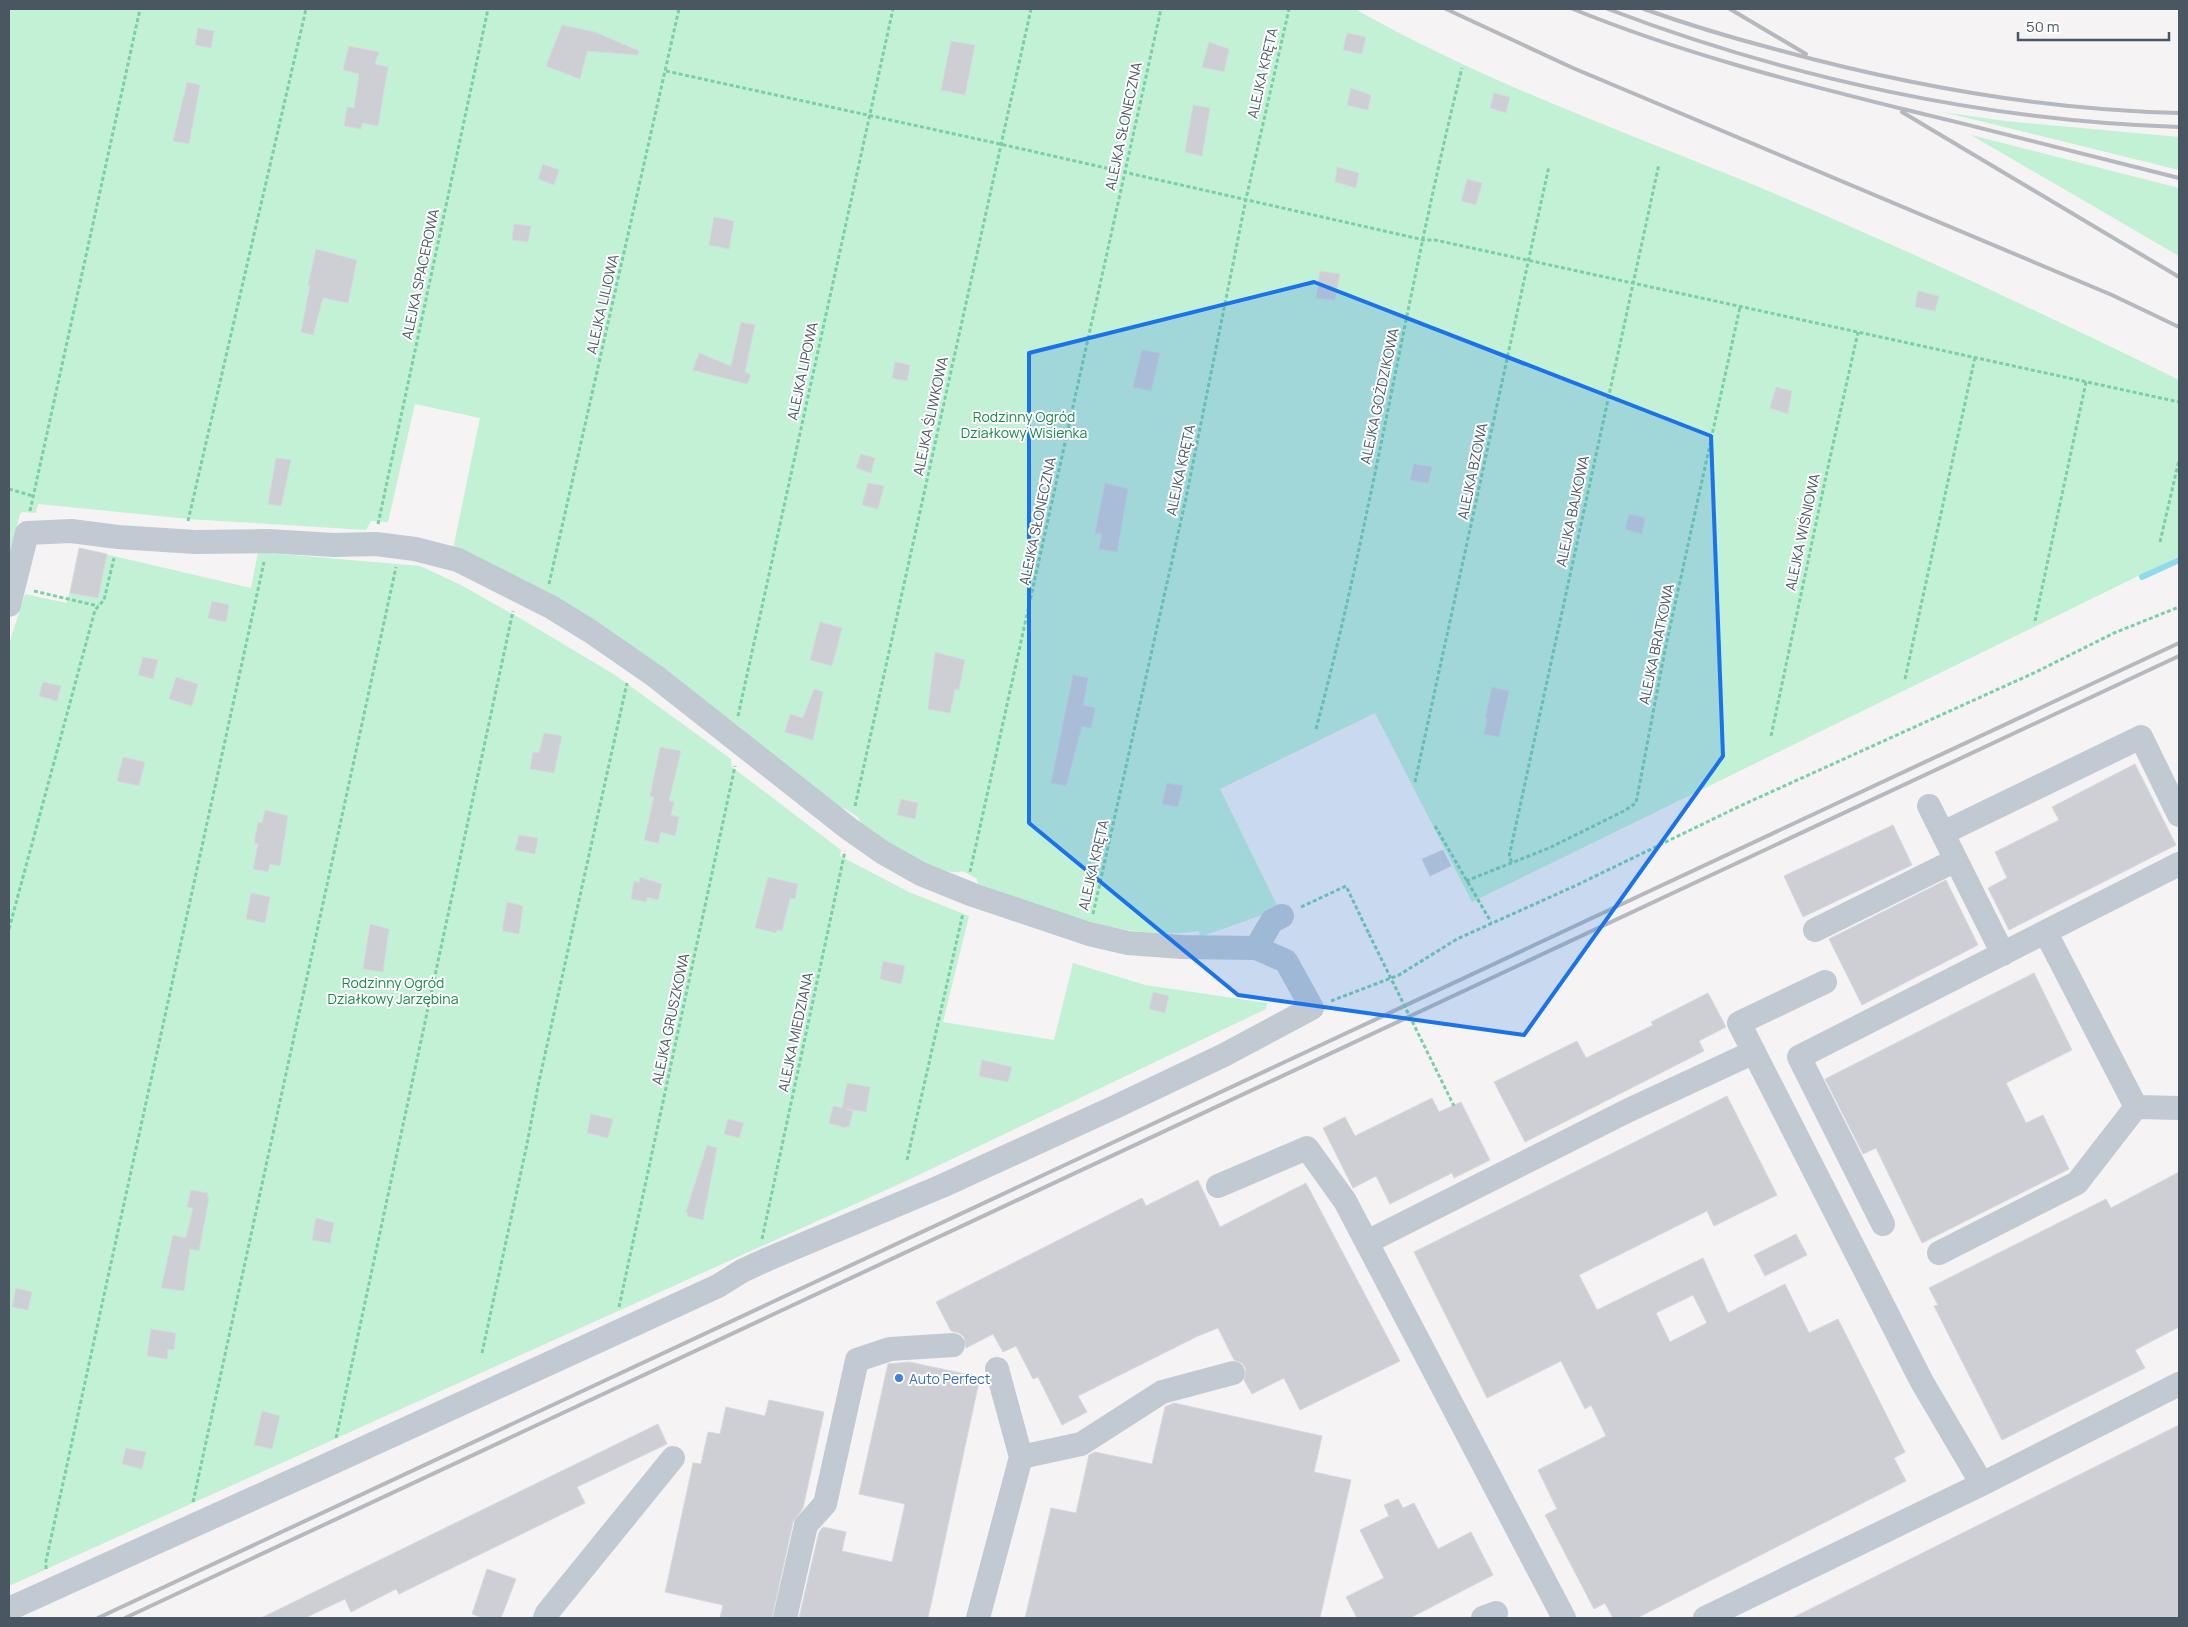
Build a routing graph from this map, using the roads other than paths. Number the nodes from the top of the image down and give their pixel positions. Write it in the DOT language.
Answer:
graph roads {
  1 [pos="11,595"];
  2 [pos="1929,806"];
  3 [pos="2179,815"];
  4 [pos="1943,833"];
  5 [pos="1956,860"];
  6 [pos="2179,864"];
  7 [pos="1282,916"];
  8 [pos="1815,930"];
  9 [pos="2046,933"];
  10 [pos="1256,948"];
  11 [pos="2003,954"];
  12 [pos="1825,982"];
  13 [pos="1754,1052"];
  14 [pos="2136,1107"];
  15 [pos="2179,1108"];
  16 [pos="1218,1186"];
  17 [pos="1883,1224"];
  18 [pos="1367,1242"];
  19 [pos="1939,1253"];
  20 [pos="953,1345"];
  21 [pos="996,1368"];
  22 [pos="1233,1373"];
  23 [pos="2179,1384"];
  24 [pos="1021,1457"];
  25 [pos="673,1458"];
  26 [pos="1982,1484"];
  27 [pos="9,1609"];
  28 [pos="545,1618"];
  29 [pos="785,1618"];
  30 [pos="978,1618"];
  31 [pos="1564,1618"];
  32 [pos="1705,1618"];
  1 -- 10 [label="lane"];
  2 -- 4 [label="lane"];
  3 -- 4 [label="lane"];
  4 -- 5 [label="lane"];
  5 -- 8 [label="lane"];
  5 -- 11 [label="lane"];
  6 -- 9 [label="lane"];
  7 -- 10 [label="lane"];
  9 -- 11 [label="lane"];
  9 -- 14 [label="lane"];
  10 -- 27 [label="lane"];
  11 -- 17 [label="lane"];
  12 -- 13 [label="lane"];
  13 -- 18 [label="lane"];
  13 -- 26 [label="lane"];
  14 -- 15 [label="lane"];
  14 -- 19 [label="lane"];
  16 -- 18 [label="lane"];
  18 -- 31 [label="lane"];
  20 -- 29 [label="lane"];
  21 -- 24 [label="lane"];
  22 -- 24 [label="lane"];
  23 -- 26 [label="lane"];
  24 -- 30 [label="lane"];
  25 -- 28 [label="lane"];
  26 -- 32 [label="lane"];
}
